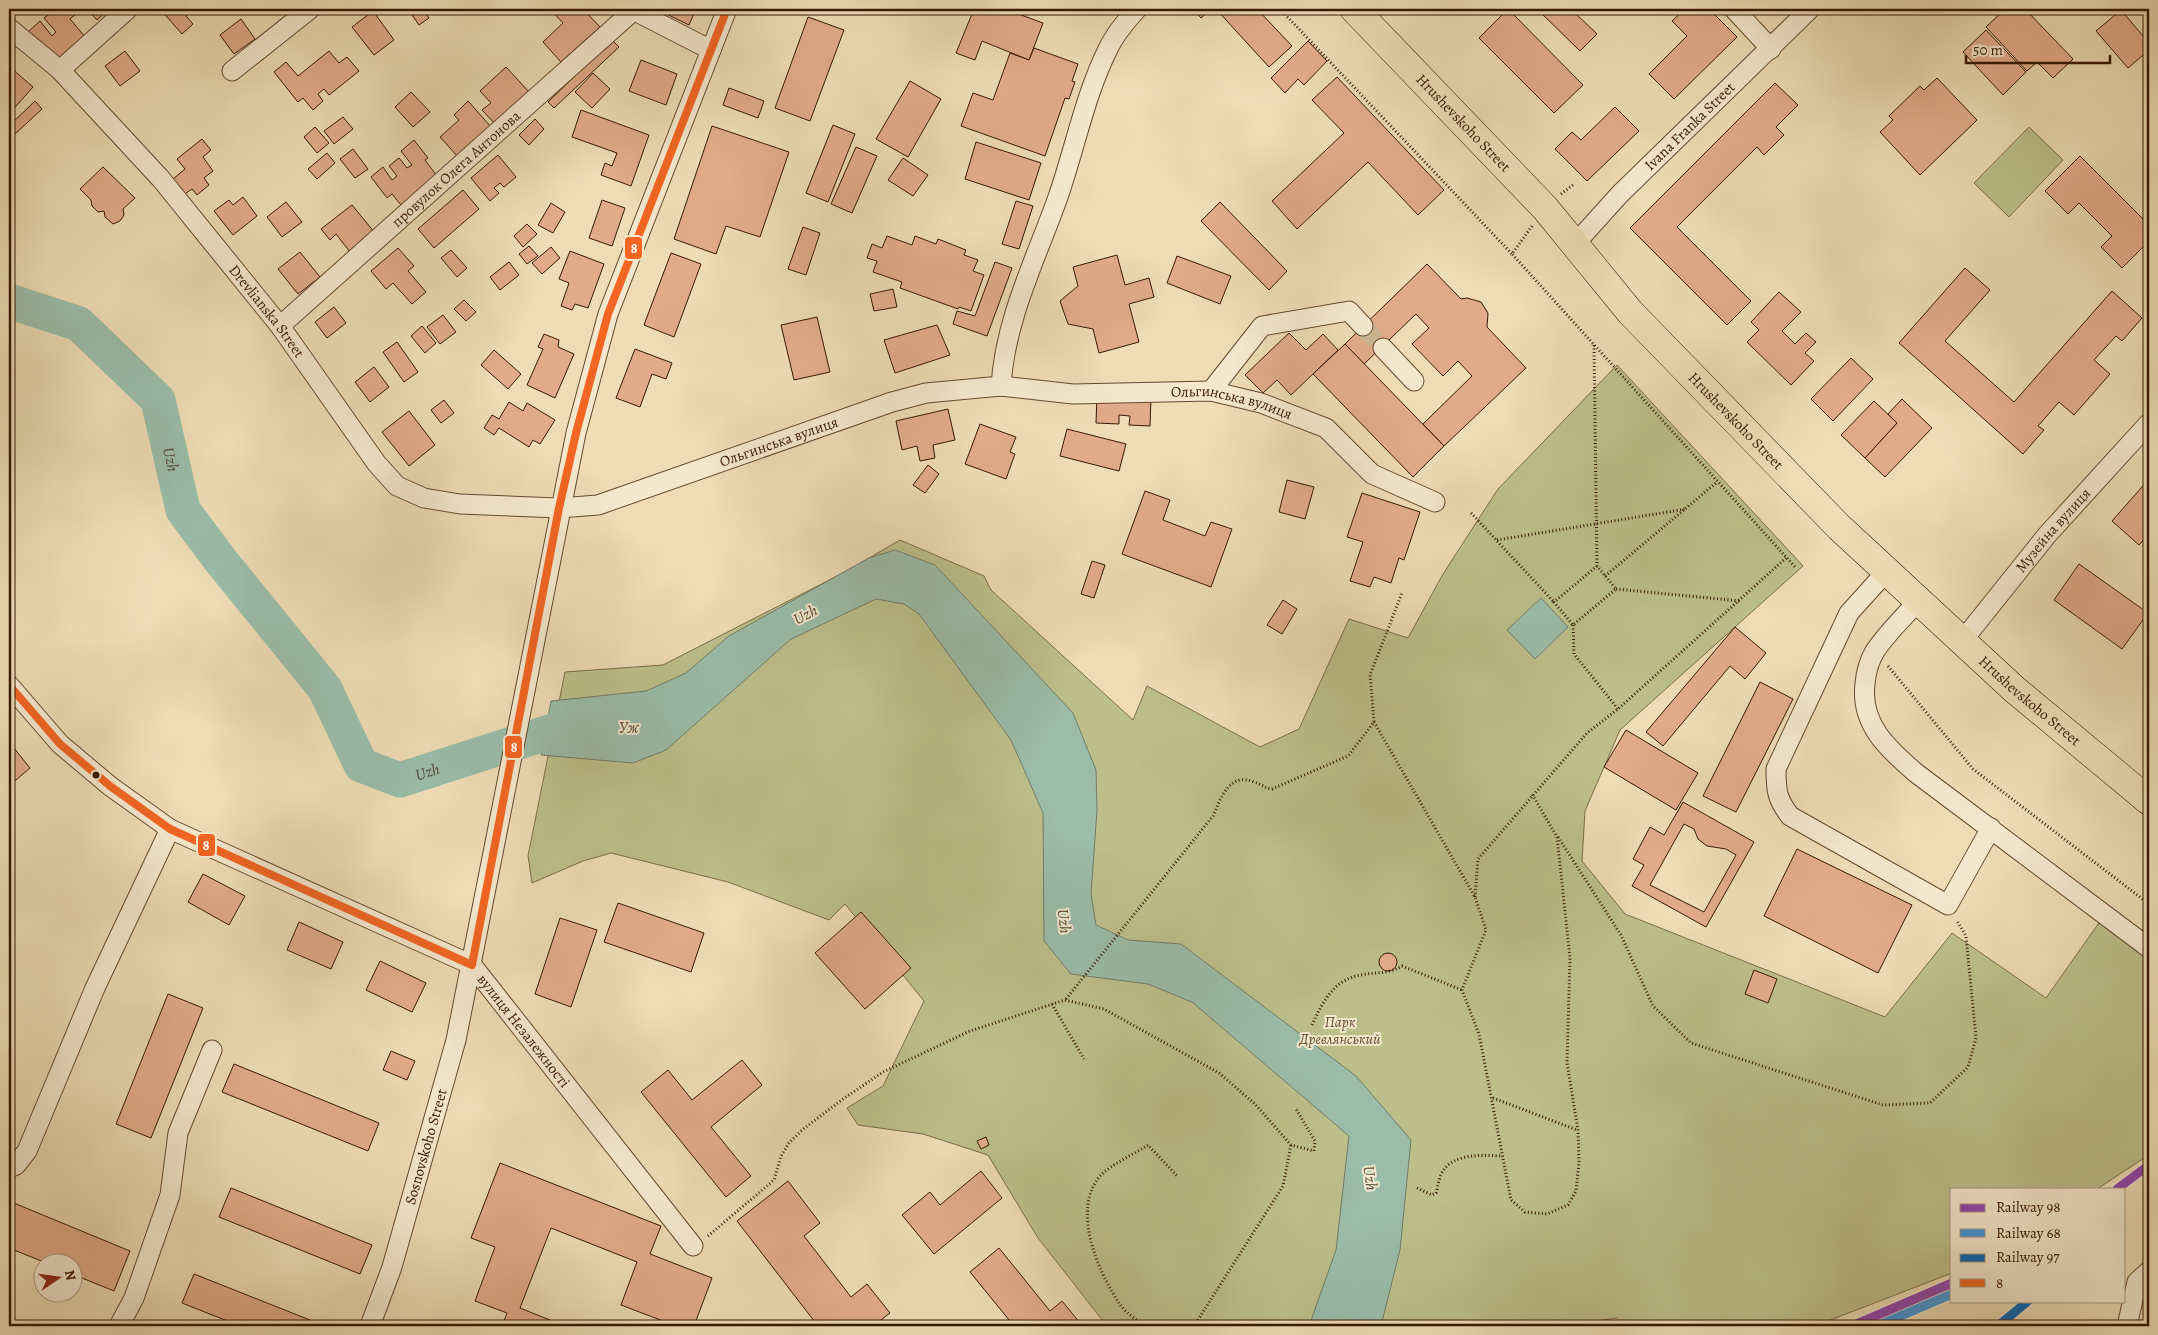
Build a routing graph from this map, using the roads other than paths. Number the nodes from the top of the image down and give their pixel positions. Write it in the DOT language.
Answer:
graph roads {
  1 [pos="128,9"];
  2 [pos="310,9"];
  3 [pos="727,9"];
  4 [pos="1137,9"];
  5 [pos="1354,9"];
  6 [pos="1734,9"];
  7 [pos="1810,9"];
  8 [pos="632,10"];
  9 [pos="9,28"];
  10 [pos="1771,49"];
  11 [pos="712,50"];
  12 [pos="60,70"];
  13 [pos="232,71"];
  14 [pos="1574,245"];
  15 [pos="280,326"];
  16 [pos="1364,326"];
  17 [pos="1383,348"];
  18 [pos="1414,381"];
  19 [pos="1001,386"];
  20 [pos="1212,391"];
  21 [pos="2149,423"];
  22 [pos="1435,502"];
  23 [pos="559,508"];
  24 [pos="1886,572"];
  25 [pos="1918,600"];
  26 [pos="1963,640"];
  27 [pos="9,686"];
  28 [pos="2149,801"];
  29 [pos="1991,828"];
  30 [pos="170,829"];
  31 [pos="2149,948"];
  32 [pos="472,965"];
  33 [pos="212,1050"];
  34 [pos="9,1168"];
  35 [pos="693,1246"];
  36 [pos="2149,1271"];
  37 [pos="119,1326"];
  38 [pos="370,1326"];
  39 [pos="2127,1326"];
  1 -- 12 [label="street"];
  2 -- 13 [label="street"];
  3 -- 11 [label="street"];
  4 -- 19 [label="street"];
  5 -- 14 [label="highway, Hrushevskoho Street"];
  6 -- 10 [label="street"];
  7 -- 10 [label="street, Ivana Franka Street"];
  8 -- 11 [label="street"];
  8 -- 15 [label="street, провулок Олега Антонова"];
  9 -- 12 [label="street, Drevlianska Street"];
  10 -- 14 [label="street, Ivana Franka Street"];
  11 -- 23 [label="street"];
  12 -- 15 [label="street, Drevlianska Street"];
  14 -- 24 [label="highway, Hrushevskoho Street"];
  15 -- 23 [label="street, Drevlianska Street"];
  16 -- 20 [label="street"];
  17 -- 18 [label="street"];
  19 -- 20 [label="street, Ольгинська вулиця"];
  19 -- 23 [label="street, Ольгинська вулиця"];
  20 -- 22 [label="street, Ольгинська вулиця"];
  21 -- 26 [label="street, Музейна вулиця"];
  23 -- 32 [label="street, Sosnovskoho Street"];
  24 -- 25 [label="highway, Hrushevskoho Street"];
  24 -- 29 [label="street"];
  25 -- 26 [label="highway, Hrushevskoho Street"];
  25 -- 29 [label="street"];
  26 -- 28 [label="highway, Hrushevskoho Street"];
  27 -- 30 [label="street, вулиця Незалежності"];
  29 -- 31 [label="street"];
  30 -- 32 [label="street, вулиця Незалежності"];
  30 -- 34 [label="street"];
  32 -- 35 [label="street, вулиця Незалежності"];
  32 -- 38 [label="street, Sosnovskoho Street"];
  33 -- 37 [label="street"];
  36 -- 39 [label="street"];
}
